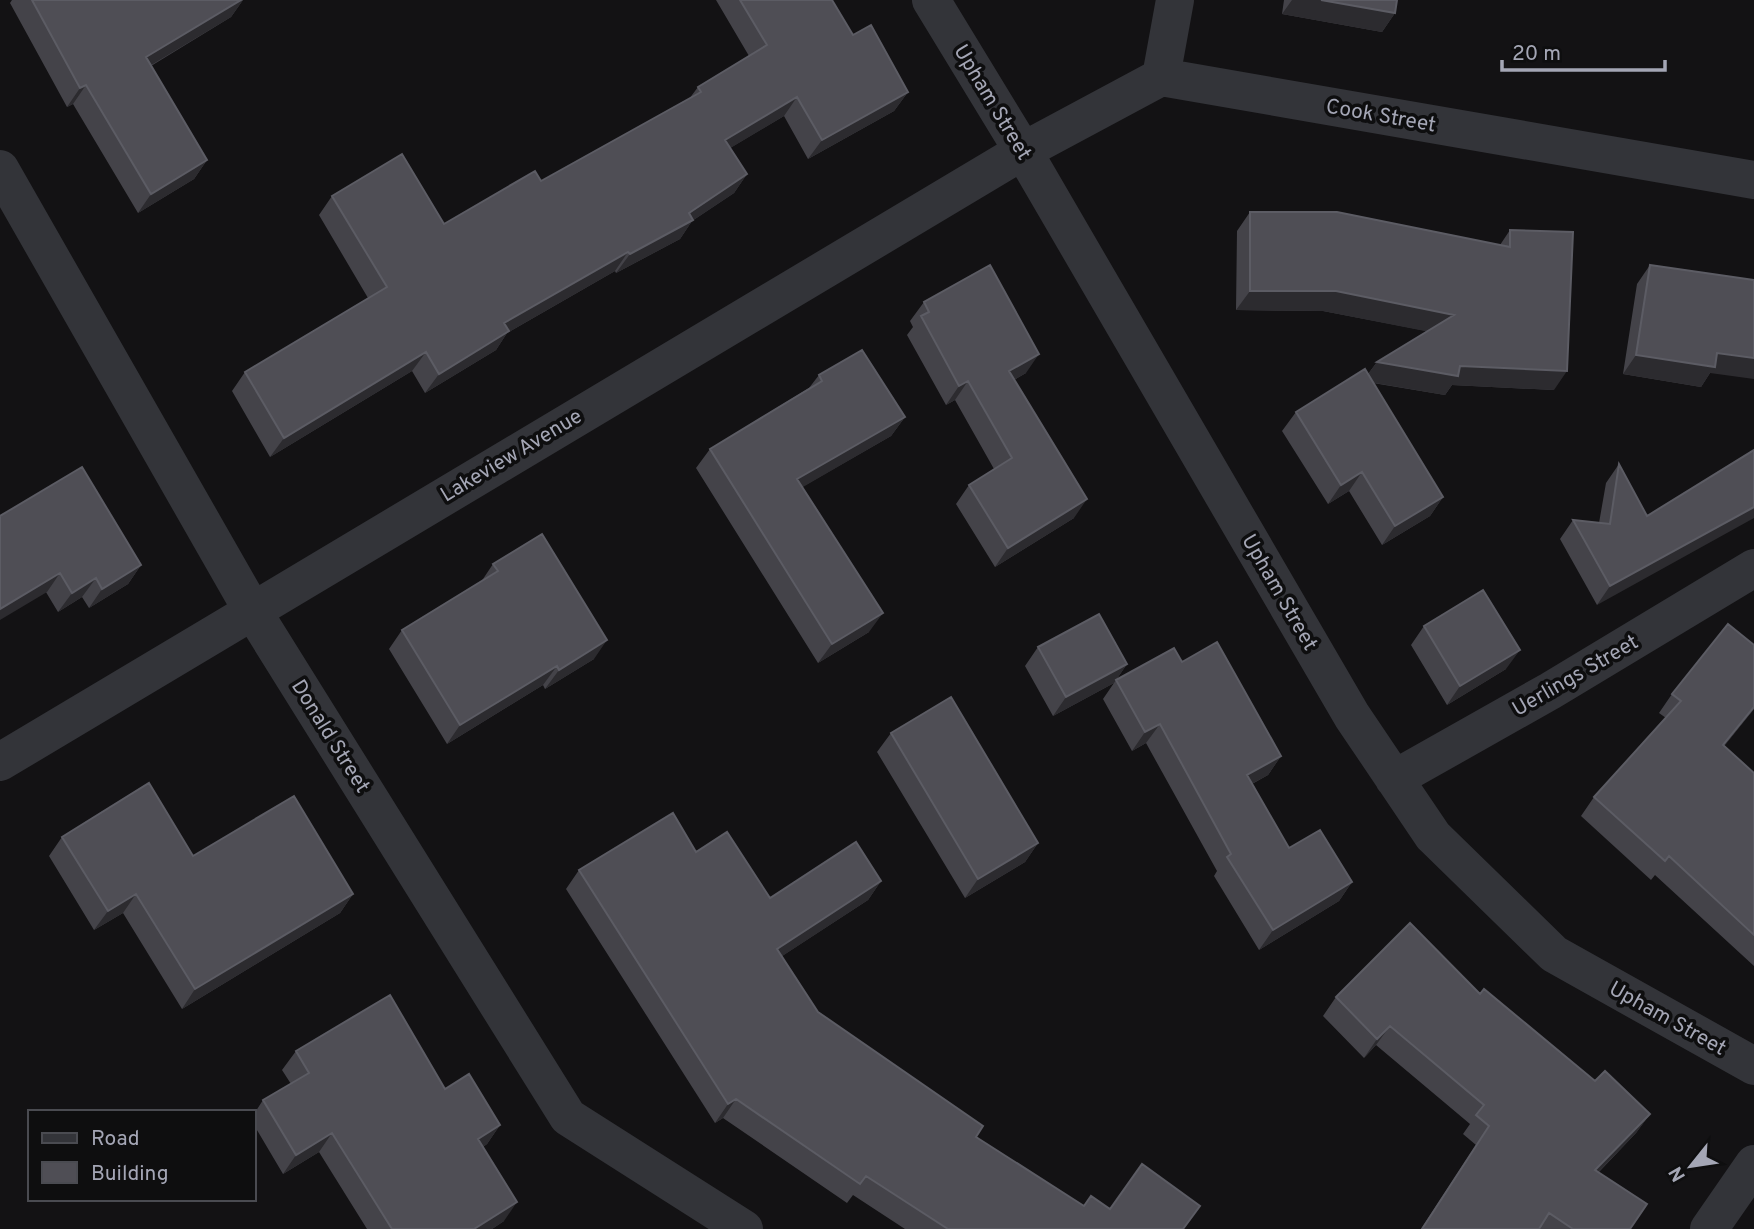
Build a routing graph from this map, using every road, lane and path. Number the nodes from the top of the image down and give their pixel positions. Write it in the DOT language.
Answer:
graph roads {
  1 [pos="931,0"];
  2 [pos="1175,0"];
  3 [pos="1161,77"];
  4 [pos="1023,150"];
  5 [pos="0,169"];
  6 [pos="1754,180"];
  7 [pos="1754,568"];
  8 [pos="252,610"];
  9 [pos="0,762"];
  10 [pos="1394,779"];
  11 [pos="1754,1066"];
  12 [pos="1754,1164"];
  13 [pos="744,1229"];
  14 [pos="1709,1229"];
  1 -- 4 [label="street, Upham Street"];
  2 -- 3 [label="street"];
  3 -- 4 [label="street"];
  3 -- 6 [label="street, Cook Street"];
  4 -- 8 [label="street, Lakeview Avenue"];
  4 -- 10 [label="street, Upham Street"];
  5 -- 8 [label="street, Donald Street"];
  7 -- 10 [label="street, Uerlings Street"];
  8 -- 9 [label="street, Lakeview Avenue"];
  8 -- 13 [label="street, Donald Street"];
  10 -- 11 [label="street, Upham Street"];
  12 -- 14 [label="street"];
}
